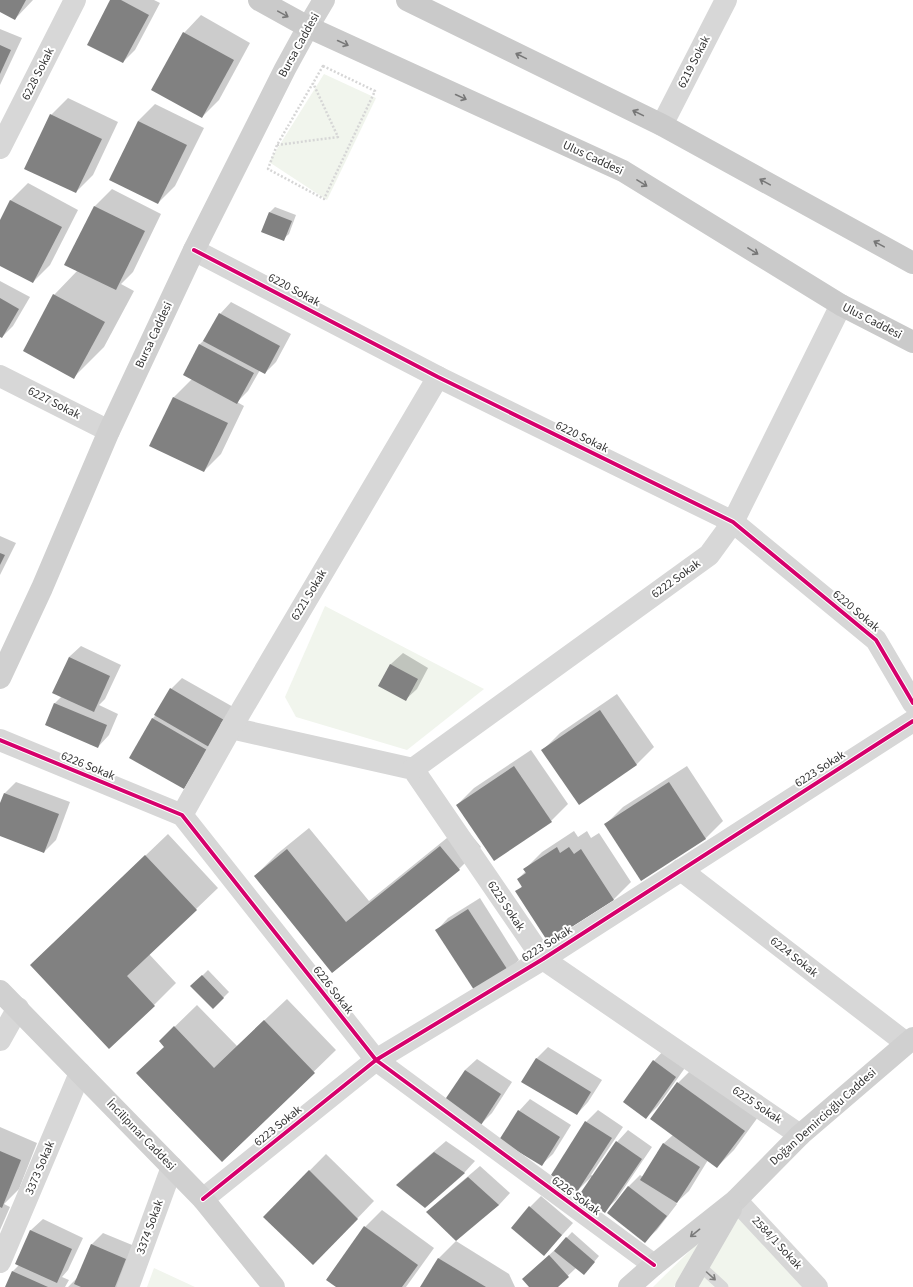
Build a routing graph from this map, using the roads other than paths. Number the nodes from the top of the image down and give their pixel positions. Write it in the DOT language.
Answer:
graph roads {
  1 [pos="75,0"];
  2 [pos="259,0"];
  3 [pos="324,0"];
  4 [pos="406,0"];
  5 [pos="726,0"];
  6 [pos="308,27"];
  7 [pos="662,125"];
  8 [pos="3,138"];
  9 [pos="194,250"];
  10 [pos="913,263"];
  11 [pos="841,305"];
  12 [pos="913,342"];
  13 [pos="0,376"];
  14 [pos="438,377"];
  15 [pos="109,431"];
  16 [pos="733,522"];
  17 [pos="0,678"];
  18 [pos="913,703"];
  19 [pos="913,721"];
  20 [pos="231,728"];
  21 [pos="0,740"];
  22 [pos="413,770"];
  23 [pos="182,815"];
  24 [pos="681,870"];
  25 [pos="543,959"];
  26 [pos="0,991"];
  27 [pos="18,1008"];
  28 [pos="0,1040"];
  29 [pos="910,1041"];
  30 [pos="376,1060"];
  31 [pos="80,1073"];
  32 [pos="800,1135"];
  33 [pos="172,1167"];
  34 [pos="203,1199"];
  35 [pos="736,1200"];
  36 [pos="0,1262"];
  37 [pos="654,1265"];
  38 [pos="699,1265"];
  39 [pos="128,1287"];
  40 [pos="274,1287"];
  41 [pos="630,1287"];
  42 [pos="686,1287"];
  43 [pos="724,1287"];
  44 [pos="817,1287"];
  1 -- 8 [label="street, 6228 Sokak"];
  2 -- 6 [label="main road, Ulus Caddesi, one-way"];
  3 -- 6 [label="main road, Bursa Caddesi"];
  7 -- 4 [label="main road, one-way"];
  5 -- 7 [label="street, 6219 Sokak"];
  6 -- 9 [label="main road, Bursa Caddesi"];
  6 -- 11 [label="main road, Ulus Caddesi, one-way"];
  10 -- 7 [label="main road, one-way"];
  9 -- 14 [label="street, 6220 Sokak"];
  9 -- 15 [label="main road, Bursa Caddesi"];
  11 -- 12 [label="main road, Ulus Caddesi"];
  11 -- 16 [label="street, 6222 Sokak"];
  13 -- 15 [label="street, 6227 Sokak"];
  14 -- 16 [label="street, 6220 Sokak"];
  14 -- 20 [label="street, 6221 Sokak"];
  15 -- 17 [label="main road, Bursa Caddesi"];
  16 -- 18 [label="street, 6220 Sokak"];
  16 -- 22 [label="street, 6222 Sokak"];
  19 -- 24 [label="street, 6223 Sokak"];
  20 -- 22 [label="street"];
  20 -- 23 [label="street, 6221 Sokak"];
  21 -- 23 [label="street, 6226 Sokak"];
  22 -- 25 [label="street, 6225 Sokak"];
  23 -- 30 [label="street, 6226 Sokak"];
  24 -- 25 [label="street, 6223 Sokak"];
  24 -- 29 [label="street, 6224 Sokak"];
  25 -- 30 [label="street, 6223 Sokak"];
  25 -- 32 [label="street, 6225 Sokak"];
  26 -- 27 [label="main road, İncilipınar Caddesi"];
  27 -- 28 [label="street"];
  27 -- 31 [label="main road, İncilipınar Caddesi"];
  29 -- 32 [label="main road, Doğan Demircioğlu Caddesi"];
  30 -- 34 [label="street, 6223 Sokak"];
  30 -- 37 [label="street, 6226 Sokak"];
  31 -- 33 [label="main road, İncilipınar Caddesi"];
  31 -- 36 [label="street, 3373 Sokak"];
  32 -- 35 [label="main road, Doğan Demircioğlu Caddesi"];
  33 -- 34 [label="main road, İncilipınar Caddesi"];
  33 -- 39 [label="street, 3374 Sokak"];
  34 -- 40 [label="main road, İncilipınar Caddesi"];
  35 -- 37 [label="main road, Doğan Demircioğlu Caddesi, one-way"];
  35 -- 38 [label="main road, Doğan Demircioğlu Caddesi"];
  35 -- 44 [label="street, 2584/1 Sokak"];
  37 -- 41 [label="main road, Doğan Demircioğlu Caddesi"];
  38 -- 42 [label="main road, Doğan Demircioğlu Caddesi"];
  38 -- 43 [label="lane, one-way"];
}
